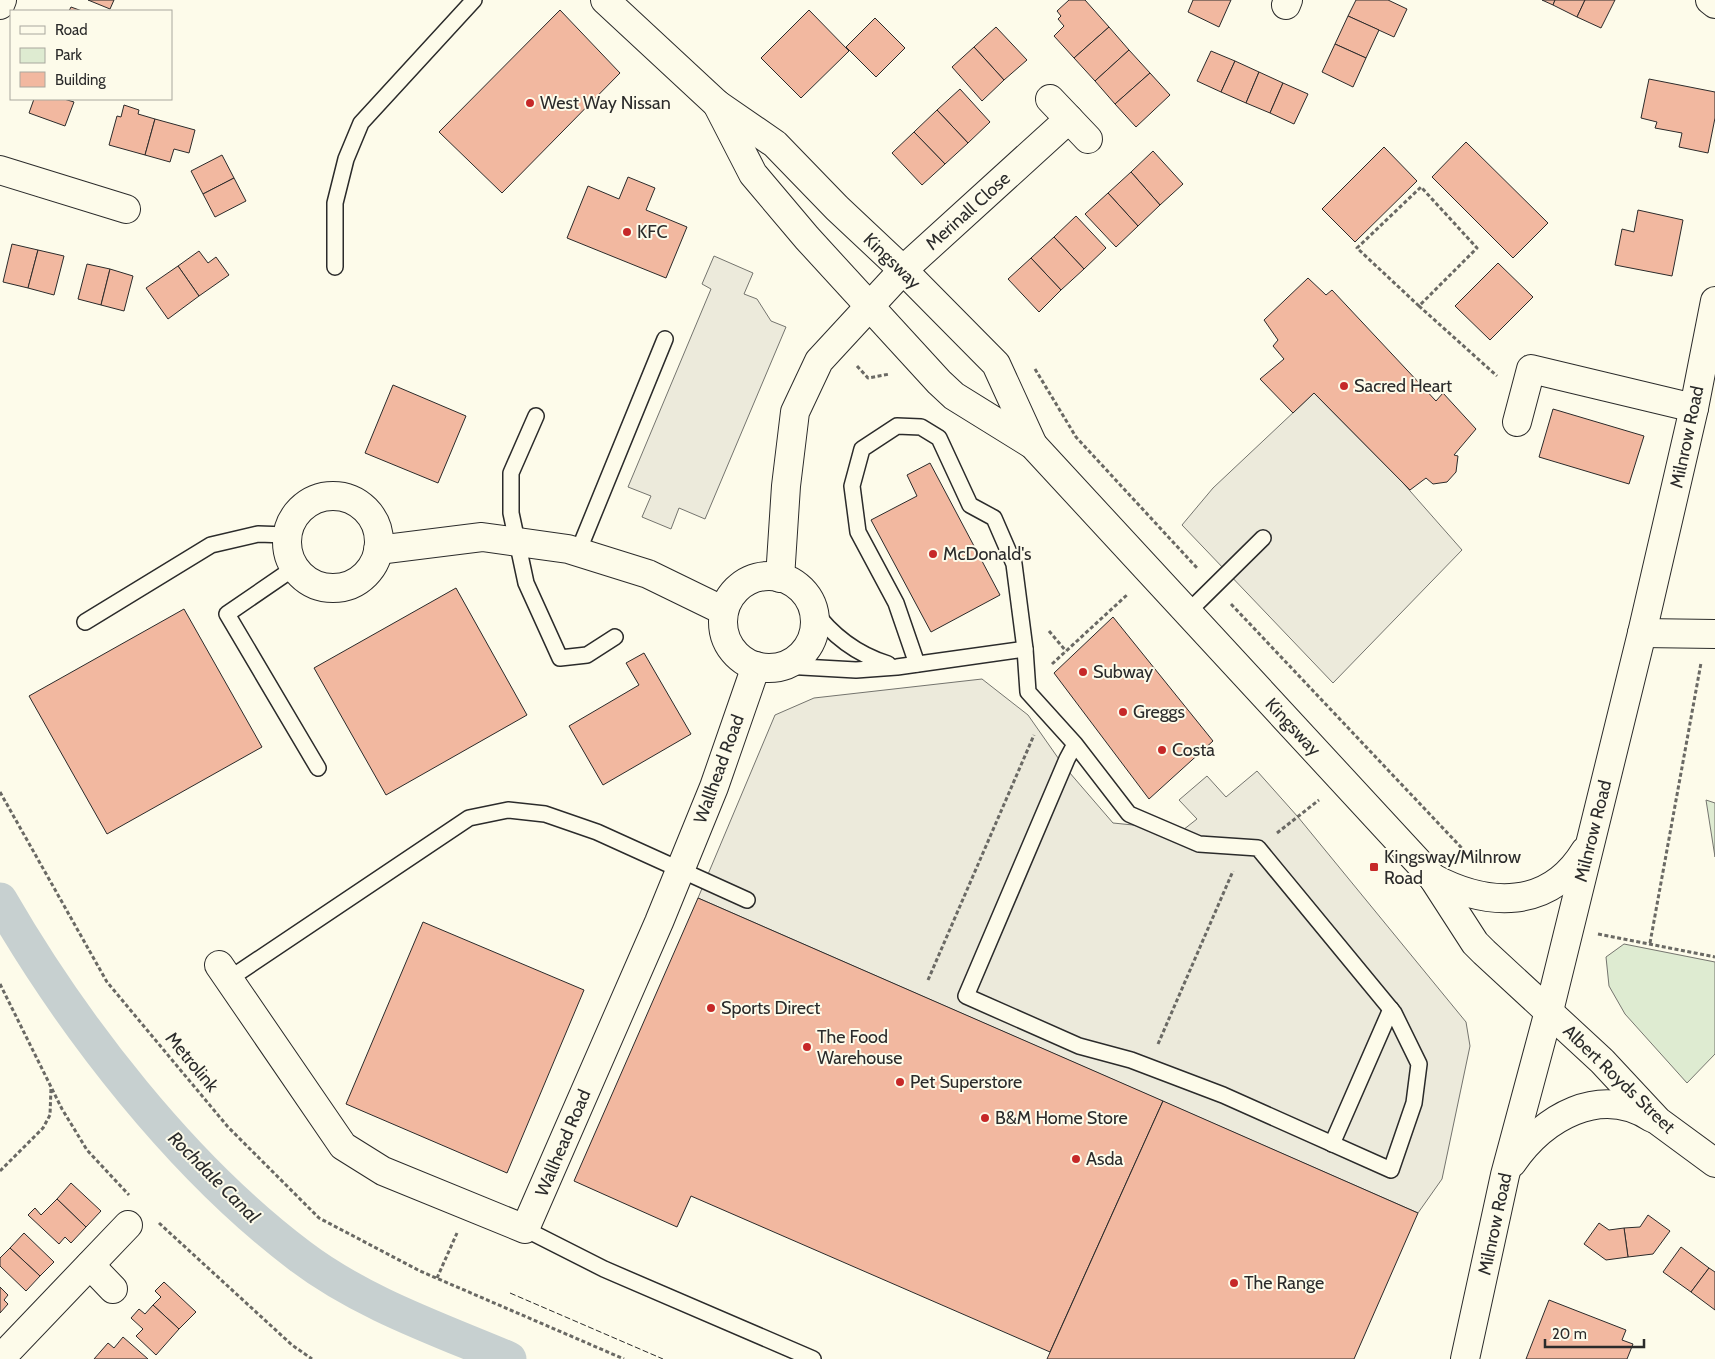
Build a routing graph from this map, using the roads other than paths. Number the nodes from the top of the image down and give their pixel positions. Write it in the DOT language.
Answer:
graph roads {
  1 [pos="2,0"];
  2 [pos="474,0"];
  3 [pos="605,0"];
  4 [pos="1710,0"];
  5 [pos="1715,4"];
  6 [pos="0,5"];
  7 [pos="1050,99"];
  8 [pos="717,104"];
  9 [pos="1069,119"];
  10 [pos="1088,139"];
  11 [pos="0,170"];
  12 [pos="126,209"];
  13 [pos="335,267"];
  14 [pos="903,270"];
  15 [pos="1715,301"];
  16 [pos="868,306"];
  17 [pos="666,339"];
  18 [pos="1694,408"];
  19 [pos="1520,410"];
  20 [pos="536,416"];
  21 [pos="1032,445"];
  22 [pos="287,535"];
  23 [pos="1263,538"];
  24 [pos="517,542"];
  25 [pos="378,550"];
  26 [pos="578,552"];
  27 [pos="294,568"];
  28 [pos="780,578"];
  29 [pos="812,608"];
  30 [pos="724,611"];
  31 [pos="1187,613"];
  32 [pos="85,622"];
  33 [pos="1642,633"];
  34 [pos="1711,635"];
  35 [pos="615,637"];
  36 [pos="1024,649"];
  37 [pos="917,664"];
  38 [pos="756,666"];
  39 [pos="784,666"];
  40 [pos="897,667"];
  41 [pos="1075,744"];
  42 [pos="318,768"];
  43 [pos="1591,839"];
  44 [pos="680,868"];
  45 [pos="1433,878"];
  46 [pos="747,900"];
  47 [pos="224,972"];
  48 [pos="1391,1009"];
  49 [pos="1549,1011"];
  50 [pos="1658,1121"];
  51 [pos="1332,1144"];
  52 [pos="1715,1163"];
  53 [pos="1505,1175"];
  54 [pos="132,1213"];
  55 [pos="525,1229"];
  56 [pos="90,1265"];
  57 [pos="113,1289"];
  58 [pos="0,1359"];
  59 [pos="813,1359"];
  60 [pos="1465,1359"];
  1 -- 6 [label="main road"];
  2 -- 13 [label="lane"];
  3 -- 8 [label="main road, Kingsway"];
  4 -- 5 [label="main road"];
  7 -- 9 [label="main road"];
  8 -- 14 [label="main road, Kingsway"];
  8 -- 16 [label="main road, Kingsway"];
  9 -- 10 [label="main road"];
  9 -- 14 [label="main road, Merinall Close"];
  11 -- 12 [label="main road"];
  14 -- 16 [label="main road, Merinall Close"];
  14 -- 21 [label="main road, Kingsway"];
  15 -- 18 [label="main road, Milnrow Road"];
  16 -- 21 [label="main road, Kingsway"];
  16 -- 28 [label="main road"];
  17 -- 26 [label="lane"];
  18 -- 19 [label="main road"];
  18 -- 33 [label="main road, Milnrow Road"];
  20 -- 24 [label="lane"];
  21 -- 31 [label="main road, Kingsway"];
  22 -- 25 [label="main road"];
  22 -- 27 [label="main road"];
  22 -- 32 [label="lane"];
  23 -- 31 [label="lane"];
  24 -- 25 [label="main road"];
  24 -- 26 [label="main road"];
  24 -- 35 [label="lane"];
  25 -- 27 [label="main road"];
  26 -- 30 [label="main road"];
  27 -- 42 [label="lane"];
  28 -- 29 [label="main road"];
  28 -- 30 [label="main road"];
  29 -- 39 [label="main road"];
  29 -- 40 [label="lane"];
  30 -- 38 [label="main road"];
  31 -- 45 [label="main road, Kingsway"];
  33 -- 34 [label="main road"];
  33 -- 43 [label="main road, Milnrow Road"];
  36 -- 37 [label="lane"];
  36 -- 37 [label="lane"];
  36 -- 41 [label="lane"];
  37 -- 40 [label="lane"];
  38 -- 39 [label="main road"];
  38 -- 44 [label="main road, Wallhead Road"];
  39 -- 40 [label="lane"];
  41 -- 48 [label="lane"];
  41 -- 51 [label="lane"];
  43 -- 45 [label="main road"];
  43 -- 49 [label="main road, Milnrow Road"];
  44 -- 46 [label="lane"];
  44 -- 47 [label="lane"];
  44 -- 55 [label="main road, Wallhead Road"];
  45 -- 49 [label="main road, Kingsway"];
  47 -- 55 [label="main road"];
  48 -- 51 [label="lane"];
  48 -- 51 [label="lane"];
  49 -- 50 [label="main road, Albert Royds Street"];
  49 -- 53 [label="main road, Milnrow Road"];
  50 -- 52 [label="main road, Albert Royds Street"];
  50 -- 53 [label="main road"];
  53 -- 60 [label="main road, Milnrow Road"];
  54 -- 56 [label="main road"];
  55 -- 59 [label="lane"];
  56 -- 57 [label="main road"];
  56 -- 58 [label="main road"];
}
